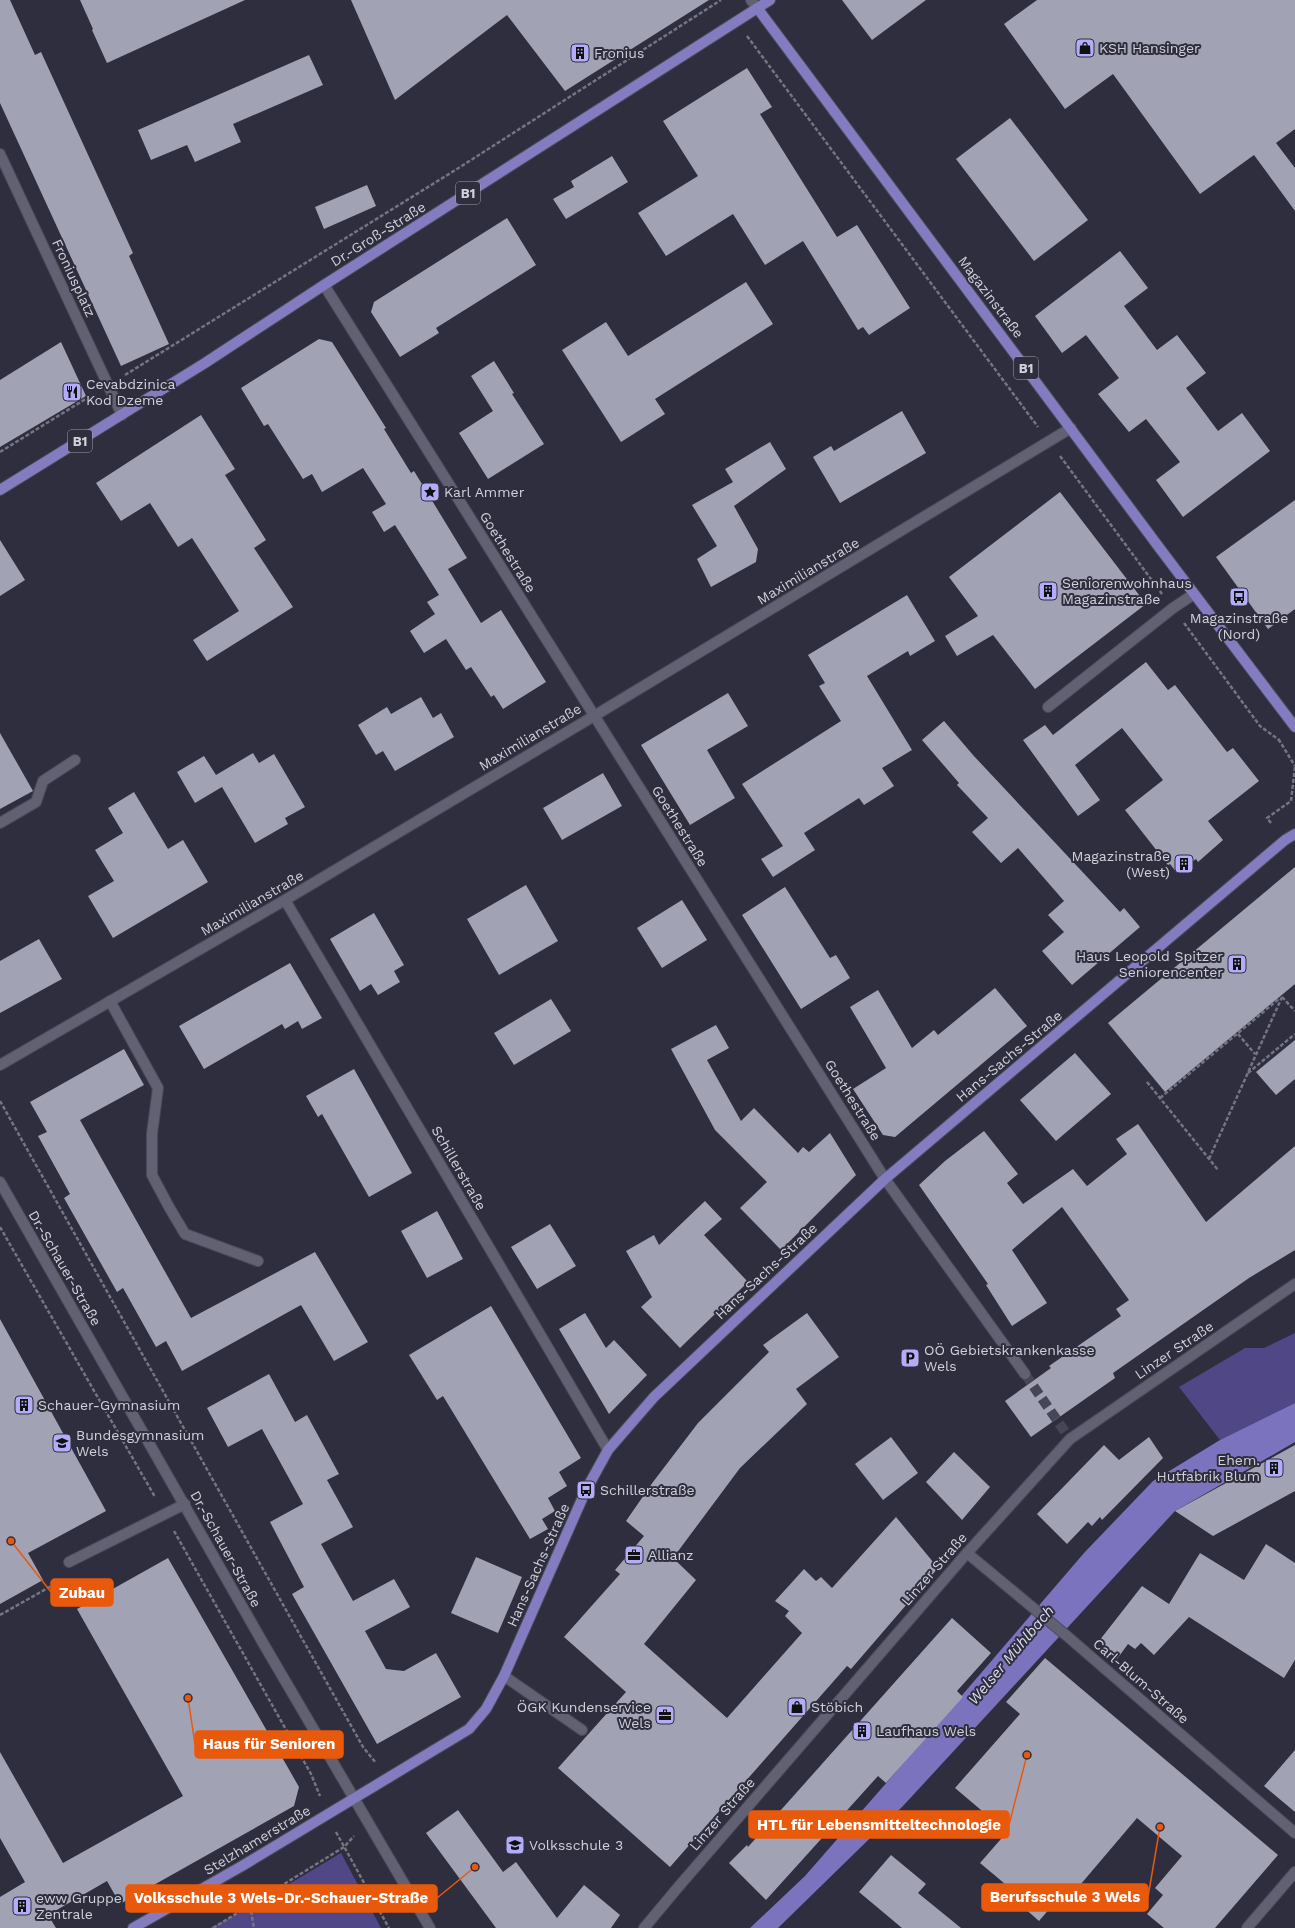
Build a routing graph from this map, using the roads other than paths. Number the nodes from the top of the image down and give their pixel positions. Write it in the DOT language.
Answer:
graph roads {
  1 [pos="751,0"];
  2 [pos="770,0"];
  3 [pos="758,9"];
  4 [pos="0,154"];
  5 [pos="324,285"];
  6 [pos="122,415"];
  7 [pos="1071,428"];
  8 [pos="0,490"];
  9 [pos="1194,594"];
  10 [pos="1048,707"];
  11 [pos="594,716"];
  12 [pos="1295,727"];
  13 [pos="76,760"];
  14 [pos="0,823"];
  15 [pos="1295,834"];
  16 [pos="285,900"];
  17 [pos="110,1001"];
  18 [pos="0,1066"];
  19 [pos="885,1179"];
  20 [pos="0,1182"];
  21 [pos="258,1261"];
  22 [pos="1295,1284"];
  23 [pos="1025,1374"];
  24 [pos="608,1450"];
  25 [pos="185,1504"];
  26 [pos="967,1553"];
  27 [pos="69,1562"];
  28 [pos="504,1676"];
  29 [pos="582,1730"];
  30 [pos="354,1798"];
  31 [pos="1295,1833"];
  32 [pos="1295,1872"];
  33 [pos="132,1928"];
  34 [pos="430,1928"];
  35 [pos="644,1928"];
  36 [pos="1248,1928"];
  1 -- 3 [label="street, Magazinstraße"];
  2 -- 3 [label="main road, Dr.-Groß-Straße"];
  3 -- 5 [label="main road, Dr.-Groß-Straße / B1"];
  3 -- 7 [label="main road, Magazinstraße / B1"];
  4 -- 6 [label="street, Froniusplatz"];
  5 -- 6 [label="main road, Dr.-Groß-Straße / B1"];
  5 -- 11 [label="street, Goethestraße"];
  6 -- 8 [label="main road, Dr.-Groß-Straße / B1"];
  7 -- 9 [label="main road, Magazinstraße / B1"];
  7 -- 11 [label="street, Maximilianstraße"];
  9 -- 10 [label="street"];
  9 -- 12 [label="main road, Magazinstraße / B1"];
  11 -- 16 [label="street, Maximilianstraße"];
  11 -- 19 [label="street, Goethestraße"];
  13 -- 14 [label="street"];
  15 -- 19 [label="main road, Hans-Sachs-Straße"];
  16 -- 17 [label="street, Maximilianstraße"];
  16 -- 24 [label="street, Schillerstraße"];
  17 -- 18 [label="street, Maximilianstraße"];
  17 -- 21 [label="street"];
  19 -- 23 [label="street, Goethestraße"];
  19 -- 24 [label="main road, Hans-Sachs-Straße"];
  20 -- 25 [label="street, Dr.-Schauer-Straße"];
  22 -- 26 [label="street, Linzer Straße"];
  24 -- 28 [label="main road, Hans-Sachs-Straße"];
  25 -- 27 [label="street"];
  25 -- 30 [label="street, Dr.-Schauer-Straße"];
  26 -- 31 [label="street, Carl-Blum-Straße"];
  26 -- 35 [label="street, Linzer Straße"];
  28 -- 29 [label="street"];
  28 -- 30 [label="main road, Hans-Sachs-Straße"];
  30 -- 33 [label="main road, Stelzhamerstraße"];
  30 -- 34 [label="street, Dr.-Schauer-Straße"];
  32 -- 36 [label="street"];
}
